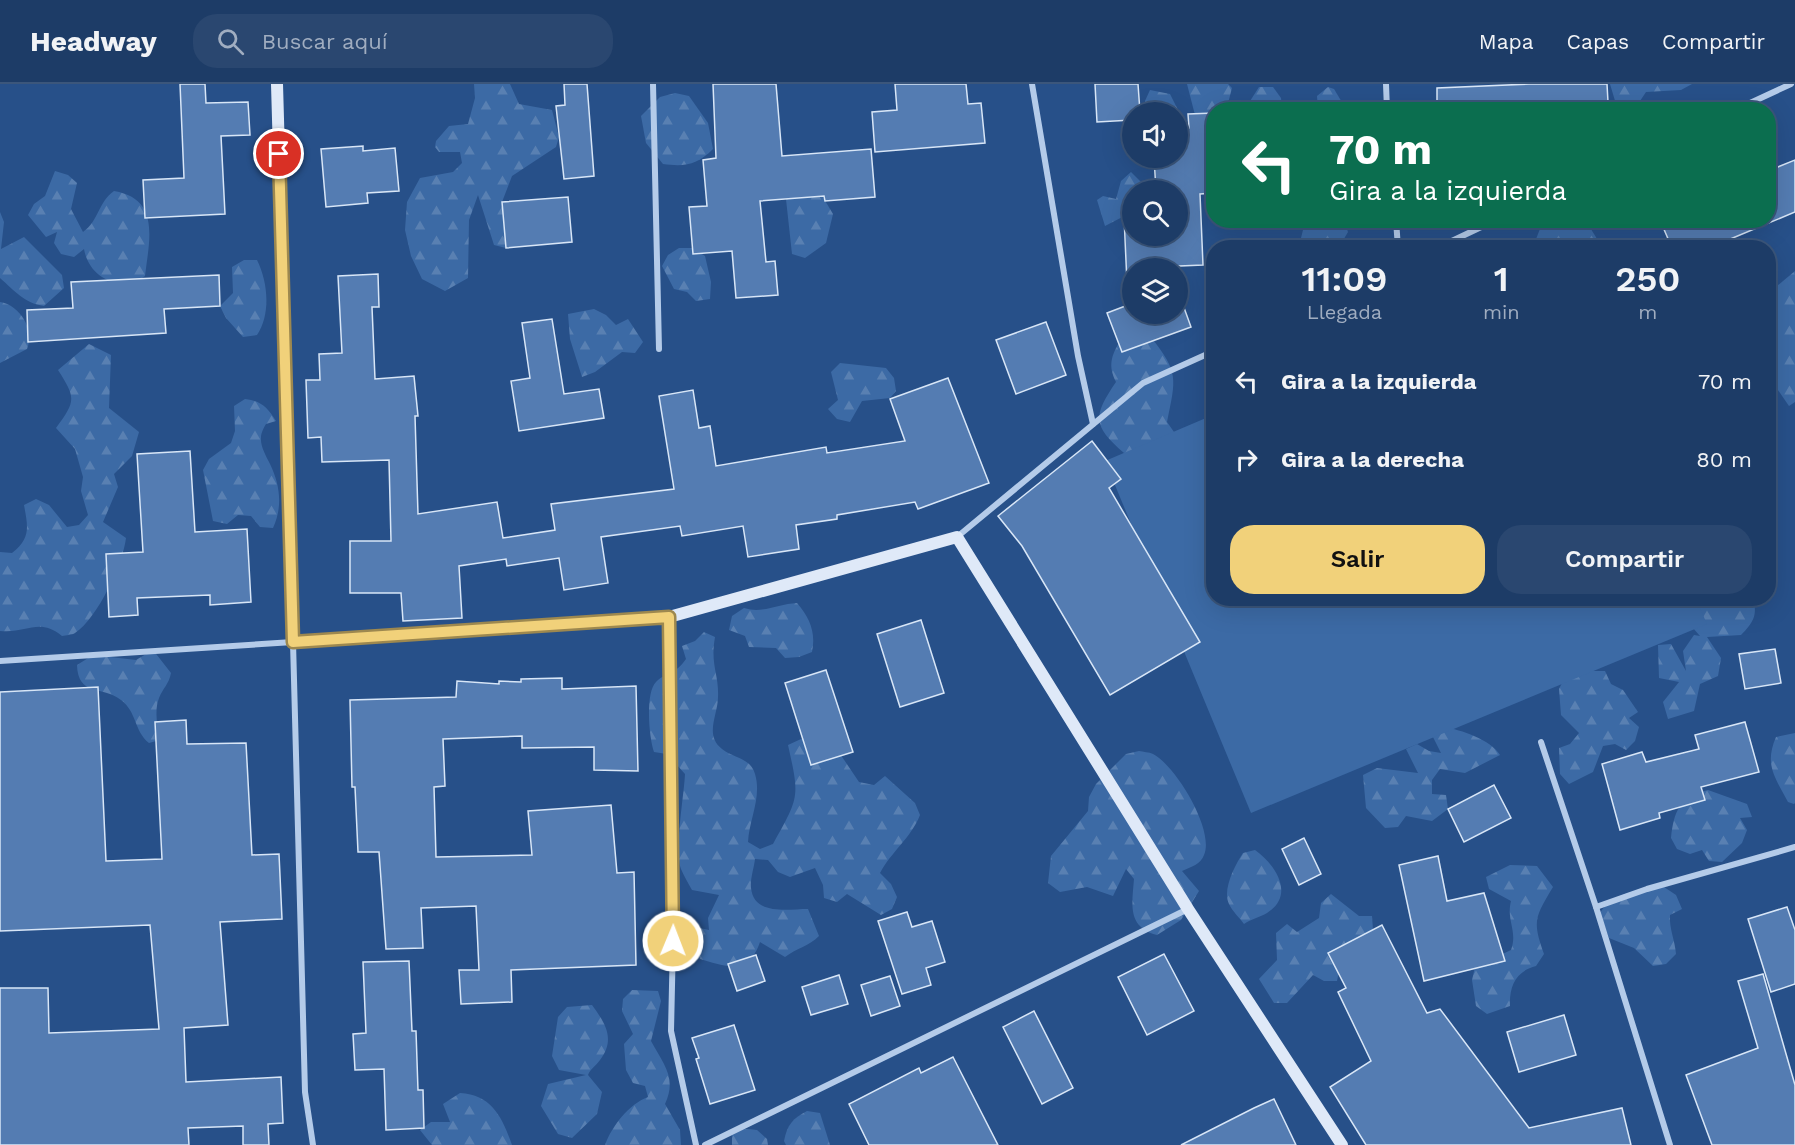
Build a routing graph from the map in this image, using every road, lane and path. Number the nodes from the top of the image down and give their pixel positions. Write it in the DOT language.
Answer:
graph roads {
  1 [pos="277,84"];
  2 [pos="653,84"];
  3 [pos="1032,84"];
  4 [pos="1386,84"];
  5 [pos="1772,84"];
  6 [pos="1791,84"];
  7 [pos="1773,92"];
  8 [pos="1387,102"];
  9 [pos="1752,102"];
  10 [pos="1479,228"];
  11 [pos="1454,240"];
  12 [pos="659,349"];
  13 [pos="1206,355"];
  14 [pos="1094,424"];
  15 [pos="957,537"];
  16 [pos="669,617"];
  17 [pos="293,642"];
  18 [pos="0,661"];
  19 [pos="1540,742"];
  20 [pos="1795,847"];
  21 [pos="1596,907"];
  22 [pos="1188,909"];
  23 [pos="313,1145"];
  24 [pos="696,1145"];
  25 [pos="705,1145"];
  26 [pos="1342,1145"];
  27 [pos="1670,1145"];
  1 -- 17 [label="street"];
  2 -- 12 [label="street"];
  3 -- 14 [label="street"];
  4 -- 8 [label="street"];
  5 -- 7 [label="street"];
  6 -- 7 [label="street"];
  7 -- 9 [label="street"];
  10 -- 11 [label="street"];
  13 -- 14 [label="street"];
  14 -- 15 [label="street"];
  15 -- 16 [label="street"];
  15 -- 22 [label="street"];
  16 -- 17 [label="street"];
  16 -- 24 [label="street"];
  17 -- 18 [label="street"];
  17 -- 23 [label="street"];
  19 -- 21 [label="street"];
  20 -- 21 [label="street"];
  21 -- 27 [label="street"];
  22 -- 25 [label="street"];
  22 -- 26 [label="street"];
}
